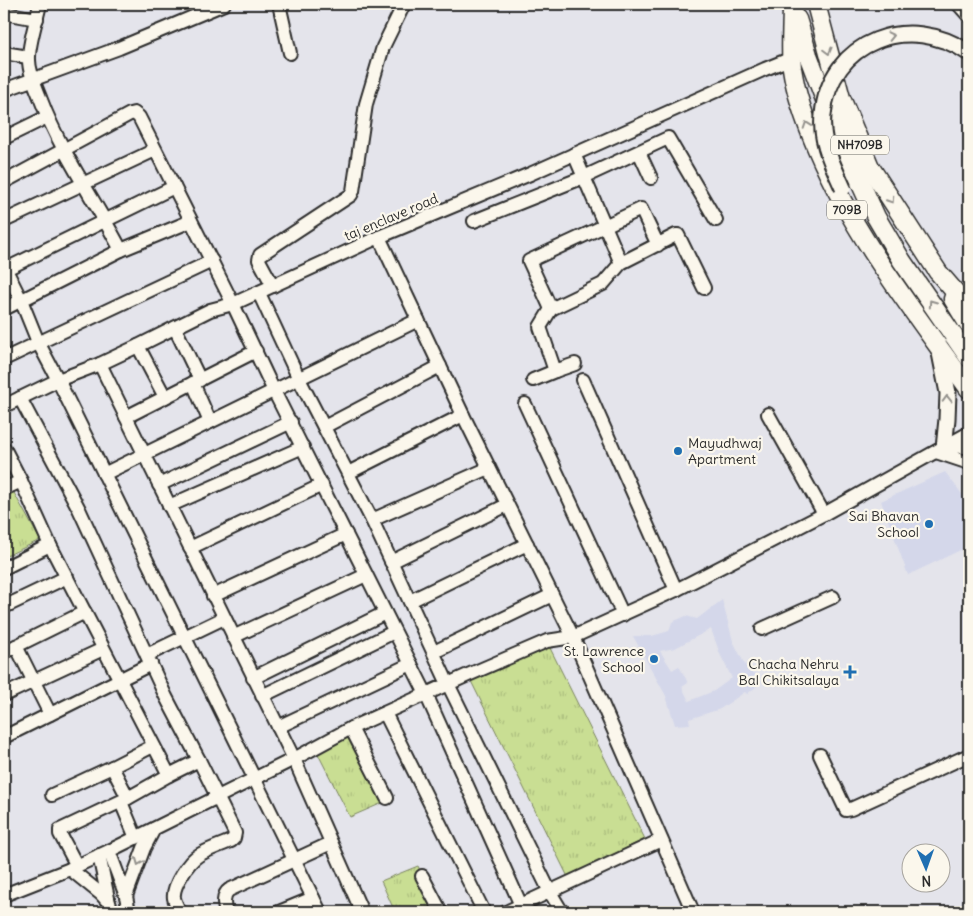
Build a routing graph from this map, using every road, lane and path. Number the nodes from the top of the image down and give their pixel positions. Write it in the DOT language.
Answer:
graph roads {
  1 [pos="40,4"];
  2 [pos="224,4"];
  3 [pos="279,4"];
  4 [pos="404,4"];
  5 [pos="792,4"];
  6 [pos="816,4"];
  7 [pos="960,4"];
  8 [pos="4,13"];
  9 [pos="969,14"];
  10 [pos="37,19"];
  11 [pos="4,52"];
  12 [pos="969,52"];
  13 [pos="290,53"];
  14 [pos="28,57"];
  15 [pos="792,58"];
  16 [pos="33,79"];
  17 [pos="4,90"];
  18 [pos="47,117"];
  19 [pos="4,138"];
  20 [pos="154,150"];
  21 [pos="64,151"];
  22 [pos="639,152"];
  23 [pos="574,154"];
  24 [pos="584,177"];
  25 [pos="651,178"];
  26 [pos="4,182"];
  27 [pos="84,183"];
  28 [pos="174,187"];
  29 [pos="716,220"];
  30 [pos="106,221"];
  31 [pos="191,221"];
  32 [pos="474,221"];
  33 [pos="4,222"];
  34 [pos="606,226"];
  35 [pos="379,237"];
  36 [pos="658,245"];
  37 [pos="121,250"];
  38 [pos="212,261"];
  39 [pos="621,263"];
  40 [pos="4,268"];
  41 [pos="938,272"];
  42 [pos="273,286"];
  43 [pos="704,288"];
  44 [pos="259,293"];
  45 [pos="21,300"];
  46 [pos="233,304"];
  47 [pos="551,308"];
  48 [pos="969,308"];
  49 [pos="4,309"];
  50 [pos="418,320"];
  51 [pos="945,322"];
  52 [pos="969,325"];
  53 [pos="175,328"];
  54 [pos="38,342"];
  55 [pos="969,342"];
  56 [pos="938,345"];
  57 [pos="138,346"];
  58 [pos="256,351"];
  59 [pos="969,358"];
  60 [pos="4,359"];
  61 [pos="100,364"];
  62 [pos="575,364"];
  63 [pos="440,366"];
  64 [pos="555,371"];
  65 [pos="299,379"];
  66 [pos="969,379"];
  67 [pos="58,380"];
  68 [pos="534,380"];
  69 [pos="583,380"];
  70 [pos="196,381"];
  71 [pos="969,389"];
  72 [pos="274,391"];
  73 [pos="166,397"];
  74 [pos="20,398"];
  75 [pos="525,404"];
  76 [pos="4,406"];
  77 [pos="768,414"];
  78 [pos="462,416"];
  79 [pos="126,417"];
  80 [pos="210,422"];
  81 [pos="290,422"];
  82 [pos="324,428"];
  83 [pos="969,433"];
  84 [pos="969,446"];
  85 [pos="303,447"];
  86 [pos="4,450"];
  87 [pos="940,450"];
  88 [pos="144,454"];
  89 [pos="969,463"];
  90 [pos="489,468"];
  91 [pos="348,473"];
  92 [pos="104,474"];
  93 [pos="21,481"];
  94 [pos="159,485"];
  95 [pos="322,485"];
  96 [pos="4,489"];
  97 [pos="507,505"];
  98 [pos="169,506"];
  99 [pos="824,514"];
  100 [pos="372,520"];
  101 [pos="346,534"];
  102 [pos="527,544"];
  103 [pos="50,545"];
  104 [pos="190,548"];
  105 [pos="391,562"];
  106 [pos="4,568"];
  107 [pos="366,575"];
  108 [pos="67,577"];
  109 [pos="676,590"];
  110 [pos="552,595"];
  111 [pos="213,596"];
  112 [pos="833,597"];
  113 [pos="410,601"];
  114 [pos="4,607"];
  115 [pos="85,612"];
  116 [pos="385,614"];
  117 [pos="619,616"];
  118 [pos="224,618"];
  119 [pos="762,629"];
  120 [pos="394,632"];
  121 [pos="185,637"];
  122 [pos="233,637"];
  123 [pos="573,637"];
  124 [pos="16,646"];
  125 [pos="103,649"];
  126 [pos="4,652"];
  127 [pos="434,652"];
  128 [pos="149,659"];
  129 [pos="411,664"];
  130 [pos="253,678"];
  131 [pos="119,680"];
  132 [pos="33,681"];
  133 [pos="448,684"];
  134 [pos="426,694"];
  135 [pos="4,695"];
  136 [pos="262,696"];
  137 [pos="385,713"];
  138 [pos="50,714"];
  139 [pos="278,727"];
  140 [pos="351,728"];
  141 [pos="4,737"];
  142 [pos="153,746"];
  143 [pos="820,755"];
  144 [pos="969,755"];
  145 [pos="294,759"];
  146 [pos="199,760"];
  147 [pos="112,767"];
  148 [pos="169,775"];
  149 [pos="254,778"];
  150 [pos="52,795"];
  151 [pos="218,796"];
  152 [pos="387,798"];
  153 [pos="124,800"];
  154 [pos="154,829"];
  155 [pos="136,838"];
  156 [pos="661,840"];
  157 [pos="331,843"];
  158 [pos="104,853"];
  159 [pos="293,860"];
  160 [pos="74,868"];
  161 [pos="422,876"];
  162 [pos="550,892"];
  163 [pos="4,895"];
  164 [pos="126,896"];
  165 [pos="313,898"];
  166 [pos="111,908"];
  167 [pos="522,908"];
  168 [pos="130,912"];
  169 [pos="180,912"];
  170 [pos="226,912"];
  171 [pos="279,912"];
  172 [pos="320,912"];
  173 [pos="362,912"];
  174 [pos="441,912"];
  175 [pos="484,912"];
  176 [pos="506,912"];
  177 [pos="562,912"];
  178 [pos="693,912"];
  1 -- 10 [label="street"];
  2 -- 16 [label="street"];
  3 -- 13 [label="street"];
  4 -- 42 [label="street"];
  5 -- 15 [label="highway, 709B"];
  51 -- 5 [label="highway, NH709B, one-way"];
  6 -- 41 [label="highway, NH709B, one-way"];
  7 -- 9 [label="main road"];
  8 -- 10 [label="street"];
  10 -- 14 [label="street"];
  11 -- 14 [label="street"];
  66 -- 12 [label="main road, one-way, bridge"];
  14 -- 16 [label="street"];
  15 -- 23 [label="street, taj enclave road"];
  56 -- 15 [label="highway, 709B, one-way"];
  16 -- 17 [label="street"];
  16 -- 18 [label="street"];
  18 -- 19 [label="street"];
  18 -- 21 [label="street"];
  20 -- 21 [label="street"];
  20 -- 27 [label="street"];
  20 -- 28 [label="street"];
  21 -- 26 [label="street"];
  21 -- 27 [label="street"];
  22 -- 24 [label="street"];
  22 -- 25 [label="street"];
  22 -- 29 [label="street"];
  23 -- 24 [label="street"];
  23 -- 35 [label="street, taj enclave road"];
  24 -- 32 [label="street"];
  24 -- 34 [label="street"];
  27 -- 30 [label="street"];
  27 -- 33 [label="street"];
  28 -- 30 [label="street"];
  28 -- 31 [label="street"];
  30 -- 37 [label="street"];
  30 -- 40 [label="street"];
  31 -- 37 [label="street"];
  31 -- 38 [label="street"];
  34 -- 36 [label="street"];
  34 -- 39 [label="street"];
  34 -- 47 [label="street"];
  35 -- 42 [label="street, taj enclave road"];
  35 -- 50 [label="street"];
  36 -- 39 [label="street"];
  36 -- 43 [label="street"];
  37 -- 45 [label="street"];
  38 -- 46 [label="street"];
  38 -- 54 [label="street"];
  39 -- 47 [label="street"];
  40 -- 45 [label="street"];
  41 -- 48 [label="highway, NH709B"];
  41 -- 52 [label="highway"];
  42 -- 44 [label="street, taj enclave road"];
  44 -- 46 [label="street, taj enclave road"];
  44 -- 65 [label="street"];
  45 -- 49 [label="street"];
  45 -- 54 [label="street"];
  46 -- 53 [label="street, taj enclave road"];
  46 -- 58 [label="street"];
  47 -- 64 [label="street"];
  50 -- 63 [label="street"];
  50 -- 65 [label="street"];
  51 -- 55 [label="main road"];
  51 -- 59 [label="highway, NH709B"];
  53 -- 57 [label="street, taj enclave road"];
  53 -- 70 [label="street"];
  54 -- 60 [label="street"];
  54 -- 67 [label="street"];
  56 -- 71 [label="highway, 709B"];
  87 -- 56 [label="main road, one-way"];
  57 -- 61 [label="street, taj enclave road"];
  57 -- 73 [label="street"];
  58 -- 70 [label="street"];
  58 -- 72 [label="street"];
  61 -- 67 [label="street, taj enclave road"];
  61 -- 79 [label="street"];
  62 -- 64 [label="street"];
  63 -- 78 [label="street"];
  63 -- 82 [label="street"];
  64 -- 68 [label="street"];
  65 -- 72 [label="street"];
  65 -- 82 [label="street"];
  67 -- 74 [label="street, taj enclave road"];
  67 -- 92 [label="street"];
  69 -- 109 [label="street"];
  70 -- 73 [label="street"];
  70 -- 80 [label="street"];
  72 -- 80 [label="street"];
  72 -- 81 [label="street"];
  73 -- 79 [label="street"];
  74 -- 76 [label="street, taj enclave road"];
  74 -- 128 [label="street"];
  75 -- 117 [label="street"];
  77 -- 99 [label="street"];
  78 -- 90 [label="street"];
  78 -- 91 [label="street"];
  79 -- 88 [label="street"];
  80 -- 88 [label="street"];
  81 -- 85 [label="street"];
  81 -- 94 [label="street"];
  82 -- 91 [label="street"];
  83 -- 87 [label="street"];
  84 -- 87 [label="main road"];
  85 -- 95 [label="street"];
  85 -- 98 [label="street"];
  86 -- 93 [label="street"];
  87 -- 89 [label="street"];
  87 -- 99 [label="street"];
  88 -- 92 [label="street"];
  88 -- 94 [label="street"];
  90 -- 97 [label="street"];
  90 -- 100 [label="street"];
  91 -- 100 [label="street"];
  92 -- 121 [label="street"];
  93 -- 96 [label="street"];
  93 -- 103 [label="street"];
  94 -- 98 [label="street"];
  95 -- 101 [label="street"];
  95 -- 104 [label="street"];
  97 -- 102 [label="street"];
  97 -- 105 [label="street"];
  98 -- 104 [label="street"];
  99 -- 109 [label="street"];
  100 -- 105 [label="street"];
  101 -- 107 [label="street"];
  101 -- 111 [label="street"];
  102 -- 110 [label="street"];
  102 -- 113 [label="street"];
  103 -- 106 [label="street"];
  103 -- 108 [label="street"];
  104 -- 111 [label="street"];
  105 -- 113 [label="street"];
  107 -- 116 [label="street"];
  107 -- 122 [label="street"];
  108 -- 114 [label="street"];
  108 -- 115 [label="street"];
  109 -- 117 [label="street"];
  110 -- 123 [label="street"];
  110 -- 127 [label="street"];
  111 -- 118 [label="street"];
  112 -- 119 [label="street"];
  113 -- 127 [label="street"];
  115 -- 124 [label="street"];
  115 -- 125 [label="street"];
  116 -- 120 [label="street"];
  116 -- 130 [label="street"];
  117 -- 123 [label="street"];
  118 -- 121 [label="street"];
  118 -- 122 [label="street"];
  120 -- 129 [label="street"];
  120 -- 136 [label="street"];
  121 -- 128 [label="street"];
  121 -- 149 [label="street"];
  122 -- 130 [label="street"];
  123 -- 133 [label="street"];
  123 -- 156 [label="street"];
  124 -- 126 [label="street"];
  124 -- 132 [label="street"];
  125 -- 131 [label="street"];
  125 -- 132 [label="street"];
  127 -- 133 [label="street"];
  128 -- 131 [label="street"];
  128 -- 146 [label="street"];
  129 -- 134 [label="street"];
  129 -- 139 [label="street"];
  130 -- 136 [label="street"];
  131 -- 138 [label="street"];
  131 -- 142 [label="street"];
  132 -- 135 [label="street"];
  132 -- 138 [label="street"];
  133 -- 134 [label="street"];
  133 -- 162 [label="street"];
  134 -- 137 [label="street"];
  134 -- 167 [label="street"];
  136 -- 139 [label="street"];
  137 -- 140 [label="street"];
  137 -- 175 [label="street"];
  138 -- 141 [label="street"];
  139 -- 145 [label="street"];
  140 -- 145 [label="street"];
  140 -- 152 [label="street"];
  142 -- 147 [label="street"];
  142 -- 148 [label="street"];
  143 -- 144 [label="street"];
  145 -- 149 [label="street"];
  145 -- 157 [label="street"];
  146 -- 148 [label="street"];
  146 -- 151 [label="street"];
  147 -- 150 [label="street"];
  147 -- 153 [label="street"];
  148 -- 153 [label="street"];
  149 -- 151 [label="street"];
  149 -- 159 [label="street"];
  151 -- 154 [label="street"];
  151 -- 169 [label="street"];
  153 -- 155 [label="street"];
  153 -- 160 [label="street"];
  154 -- 155 [label="street"];
  154 -- 164 [label="street, one-way"];
  155 -- 158 [label="street"];
  156 -- 162 [label="street"];
  156 -- 178 [label="street"];
  157 -- 159 [label="street"];
  157 -- 173 [label="street"];
  158 -- 160 [label="street"];
  158 -- 164 [label="street"];
  158 -- 166 [label="street"];
  159 -- 165 [label="street"];
  159 -- 170 [label="street"];
  160 -- 163 [label="street"];
  160 -- 166 [label="street"];
  161 -- 174 [label="street"];
  162 -- 167 [label="street"];
  162 -- 177 [label="street"];
  164 -- 168 [label="street"];
  165 -- 171 [label="street"];
  165 -- 172 [label="street"];
  167 -- 176 [label="street"];
}
